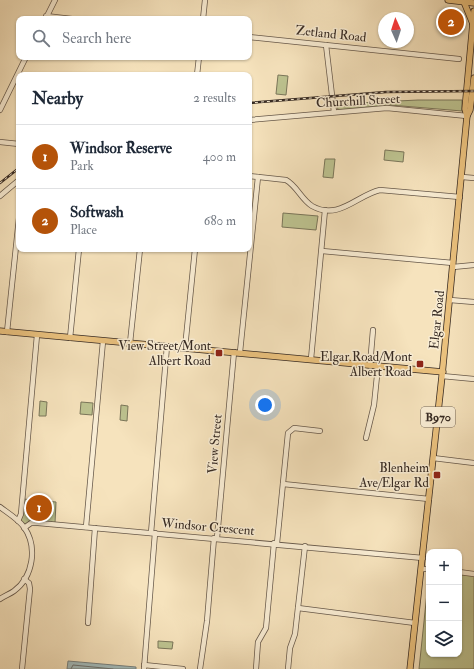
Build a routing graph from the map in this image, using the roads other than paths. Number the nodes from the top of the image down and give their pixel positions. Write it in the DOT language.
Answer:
graph roads {
  1 [pos="55,0"];
  2 [pos="204,0"];
  3 [pos="448,0"];
  4 [pos="464,2"];
  5 [pos="474,3"];
  6 [pos="474,11"];
  7 [pos="47,16"];
  8 [pos="203,16"];
  9 [pos="473,24"];
  10 [pos="252,37"];
  11 [pos="326,45"];
  12 [pos="459,59"];
  13 [pos="25,60"];
  14 [pos="199,60"];
  15 [pos="472,60"];
  16 [pos="20,72"];
  17 [pos="197,72"];
  18 [pos="474,78"];
  19 [pos="16,82"];
  20 [pos="0,110"];
  21 [pos="334,112"];
  22 [pos="471,112"];
  23 [pos="252,120"];
  24 [pos="0,142"];
  25 [pos="16,144"];
  26 [pos="252,176"];
  27 [pos="258,177"];
  28 [pos="462,177"];
  29 [pos="474,178"];
  30 [pos="16,183"];
  31 [pos="0,196"];
  32 [pos="460,197"];
  33 [pos="325,210"];
  34 [pos="252,227"];
  35 [pos="16,246"];
  36 [pos="322,251"];
  37 [pos="79,252"];
  38 [pos="140,252"];
  39 [pos="195,252"];
  40 [pos="249,252"];
  41 [pos="453,265"];
  42 [pos="474,265"];
  43 [pos="450,300"];
  44 [pos="474,302"];
  45 [pos="374,330"];
  46 [pos="0,331"];
  47 [pos="7,332"];
  48 [pos="37,335"];
  49 [pos="70,338"];
  50 [pos="103,341"];
  51 [pos="130,343"];
  52 [pos="167,346"];
  53 [pos="185,348"];
  54 [pos="237,352"];
  55 [pos="311,359"];
  56 [pos="370,365"];
  57 [pos="378,366"];
  58 [pos="443,374"];
  59 [pos="474,379"];
  60 [pos="320,431"];
  61 [pos="366,438"];
  62 [pos="433,458"];
  63 [pos="474,463"];
  64 [pos="283,484"];
  65 [pos="429,499"];
  66 [pos="0,507"];
  67 [pos="18,521"];
  68 [pos="86,527"];
  69 [pos="24,528"];
  70 [pos="95,528"];
  71 [pos="153,533"];
  72 [pos="215,538"];
  73 [pos="275,543"];
  74 [pos="305,546"];
  75 [pos="422,558"];
  76 [pos="421,569"];
  77 [pos="426,569"];
  78 [pos="462,572"];
  79 [pos="474,574"];
  80 [pos="24,579"];
  81 [pos="0,599"];
  82 [pos="298,608"];
  83 [pos="88,623"];
  84 [pos="415,623"];
  85 [pos="144,667"];
  86 [pos="22,669"];
  87 [pos="183,669"];
  88 [pos="200,669"];
  89 [pos="256,669"];
  90 [pos="288,669"];
  91 [pos="410,669"];
  1 -- 7 [label="street"];
  2 -- 8 [label="street"];
  3 -- 4 [label="main road"];
  4 -- 5 [label="main road"];
  4 -- 9 [label="main road"];
  6 -- 9 [label="main road, Elgar Road / B970"];
  9 -- 15 [label="main road, Elgar Road / B970"];
  10 -- 11 [label="street, Zetland Road"];
  11 -- 12 [label="street, Zetland Road"];
  11 -- 21 [label="street"];
  13 -- 16 [label="street"];
  14 -- 17 [label="street"];
  15 -- 22 [label="main road, Elgar Road / B970"];
  18 -- 22 [label="main road, Elgar Road / B970"];
  19 -- 20 [label="street"];
  21 -- 22 [label="street, Churchill Street"];
  21 -- 23 [label="street, Churchill Street"];
  22 -- 28 [label="main road, Elgar Road / B970"];
  24 -- 25 [label="street"];
  26 -- 27 [label="street"];
  27 -- 33 [label="street"];
  27 -- 34 [label="street, View Street"];
  28 -- 29 [label="street"];
  28 -- 32 [label="main road, Elgar Road / B970"];
  30 -- 31 [label="street"];
  32 -- 33 [label="street"];
  32 -- 41 [label="main road, Elgar Road / B970"];
  33 -- 36 [label="street"];
  35 -- 47 [label="street"];
  36 -- 41 [label="street"];
  36 -- 55 [label="street"];
  37 -- 49 [label="street"];
  38 -- 51 [label="street"];
  39 -- 53 [label="street"];
  40 -- 54 [label="street, View Street"];
  41 -- 42 [label="street"];
  41 -- 43 [label="main road, Elgar Road / B970"];
  43 -- 44 [label="street"];
  43 -- 58 [label="main road, Elgar Road / B970"];
  45 -- 56 [label="street"];
  46 -- 47 [label="main road"];
  47 -- 48 [label="main road"];
  48 -- 49 [label="main road"];
  48 -- 67 [label="street"];
  49 -- 50 [label="main road"];
  50 -- 51 [label="main road"];
  50 -- 68 [label="street"];
  51 -- 52 [label="main road"];
  52 -- 53 [label="main road"];
  52 -- 71 [label="street"];
  53 -- 54 [label="main road"];
  54 -- 55 [label="main road"];
  54 -- 72 [label="street, View Street"];
  55 -- 56 [label="main road"];
  56 -- 57 [label="main road"];
  57 -- 58 [label="main road"];
  57 -- 61 [label="street"];
  58 -- 59 [label="street"];
  58 -- 62 [label="main road, Elgar Road / B970"];
  60 -- 64 [label="street"];
  62 -- 63 [label="street"];
  62 -- 65 [label="main road, Elgar Road / B970"];
  64 -- 65 [label="street"];
  64 -- 73 [label="street"];
  65 -- 75 [label="main road, Elgar Road / B970"];
  66 -- 67 [label="street"];
  67 -- 69 [label="street"];
  68 -- 69 [label="street, Windsor Crescent"];
  68 -- 70 [label="street, Windsor Crescent"];
  69 -- 80 [label="street"];
  70 -- 71 [label="street, Windsor Crescent"];
  70 -- 83 [label="street"];
  71 -- 72 [label="street, Windsor Crescent"];
  71 -- 85 [label="street"];
  72 -- 73 [label="street, Windsor Crescent"];
  72 -- 88 [label="street, View Street"];
  73 -- 74 [label="street, Windsor Crescent"];
  73 -- 89 [label="street"];
  74 -- 75 [label="street, Windsor Crescent"];
  74 -- 82 [label="street"];
  75 -- 76 [label="main road, Elgar Road / B970"];
  76 -- 77 [label="street"];
  76 -- 84 [label="main road, Elgar Road / B970"];
  78 -- 79 [label="street"];
  80 -- 81 [label="street"];
  80 -- 86 [label="street"];
  82 -- 84 [label="street"];
  82 -- 90 [label="street"];
  84 -- 91 [label="main road, Elgar Road / B970"];
  85 -- 87 [label="street"];
}
